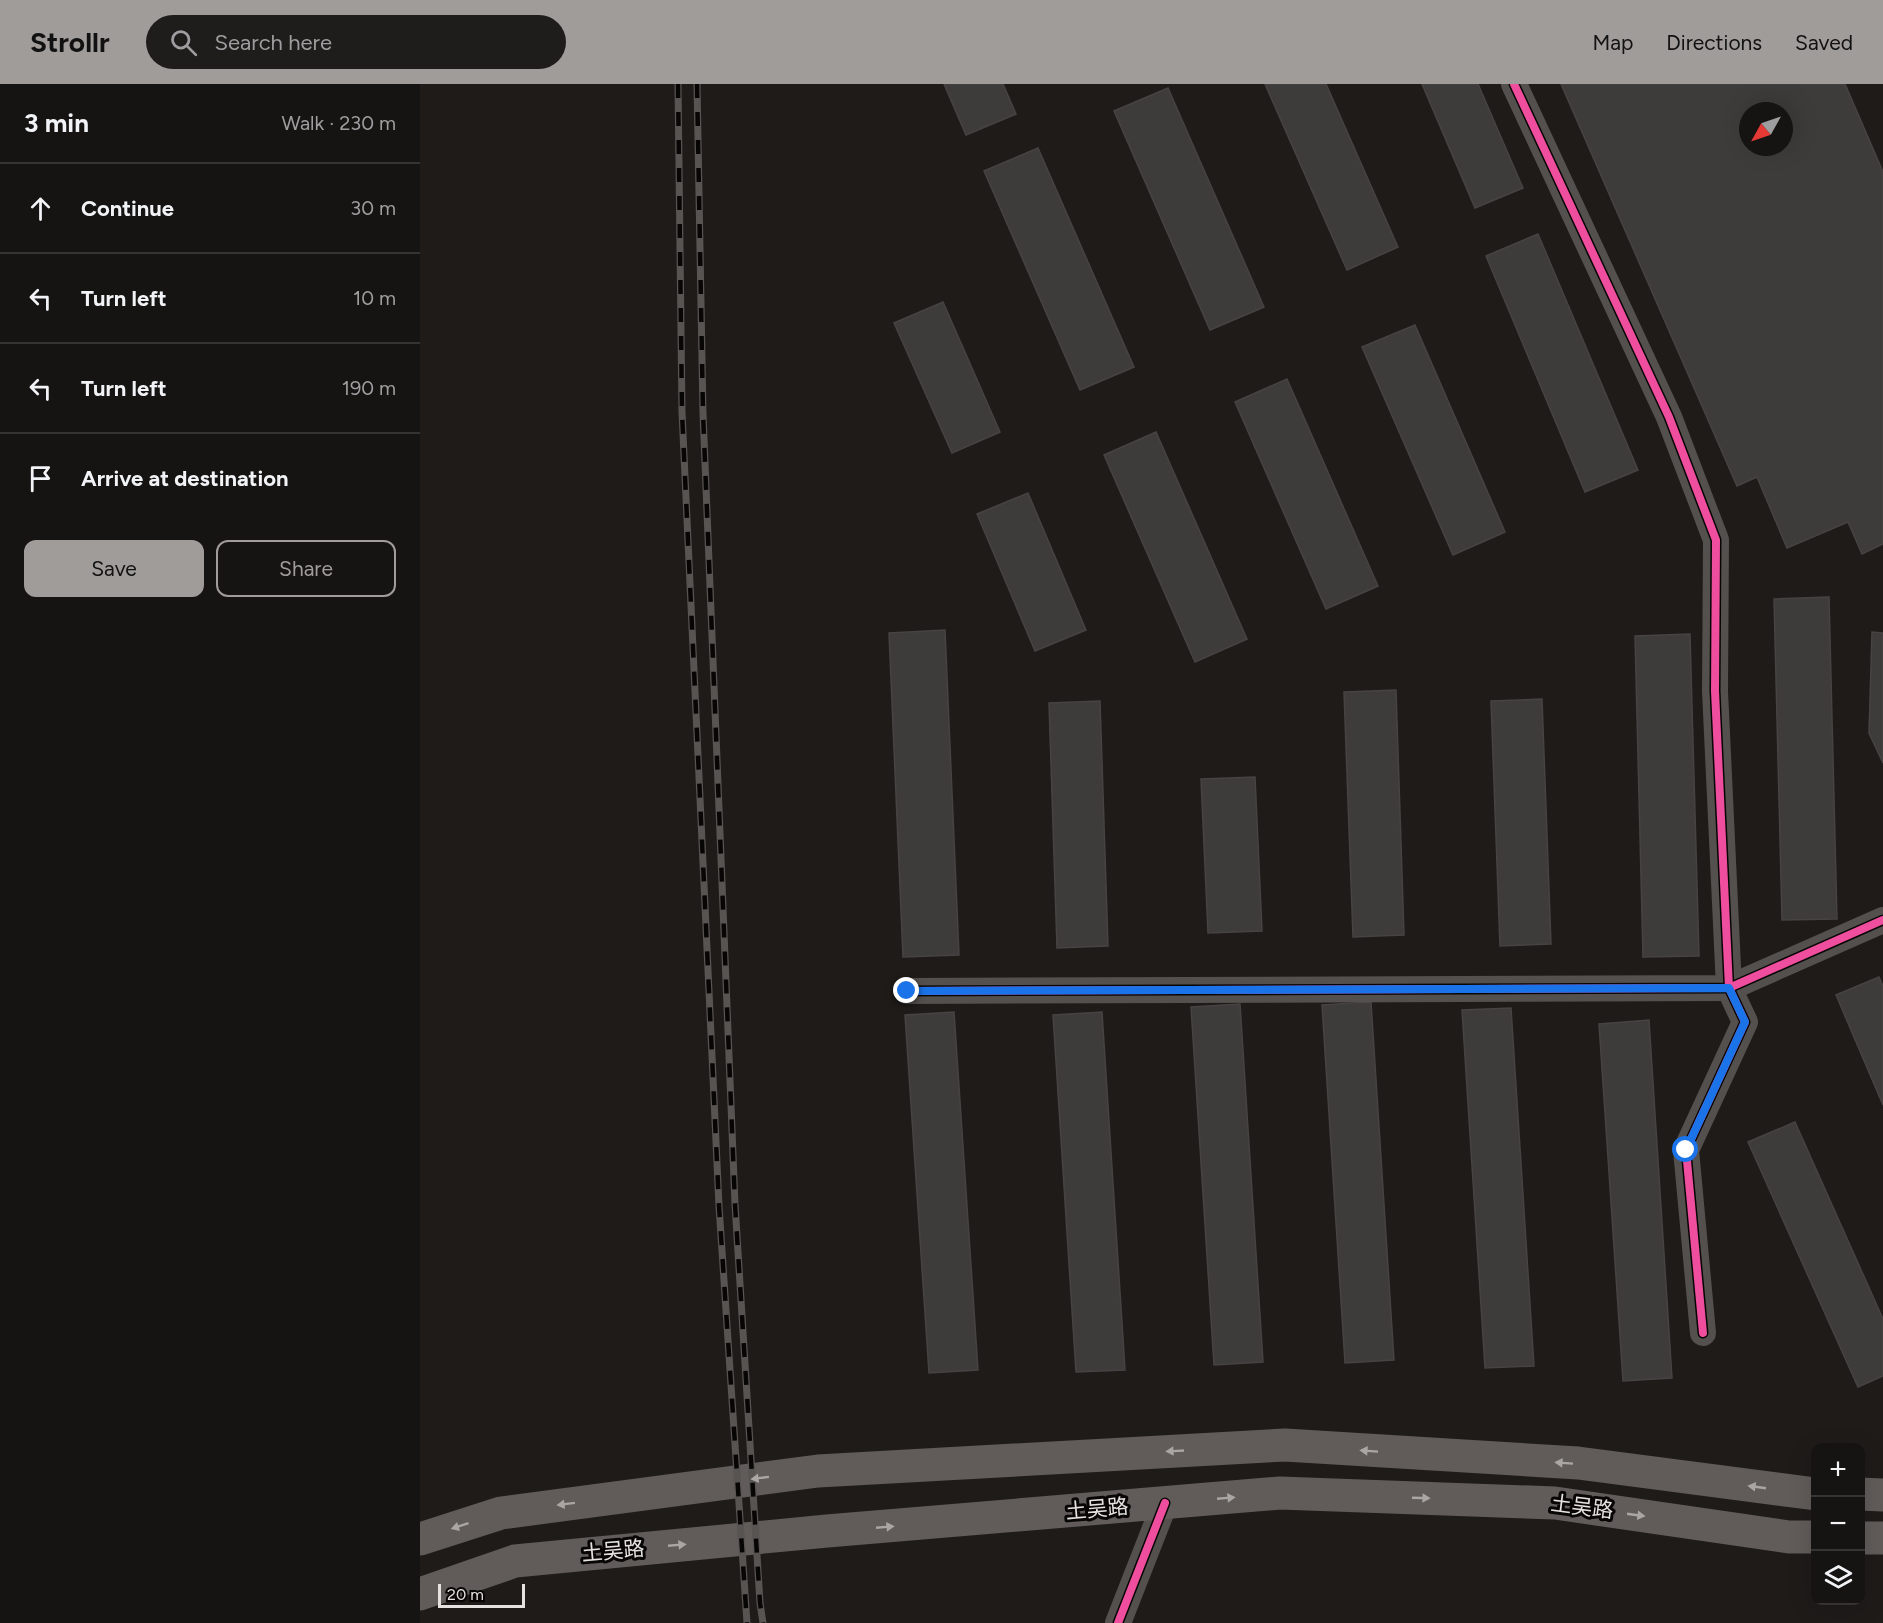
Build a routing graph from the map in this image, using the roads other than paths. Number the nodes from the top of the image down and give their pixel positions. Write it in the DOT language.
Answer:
graph roads {
  1 [pos="1514,84"];
  2 [pos="1883,920"];
  3 [pos="1729,988"];
  4 [pos="907,991"];
  5 [pos="1703,1333"];
  6 [pos="1811,1493"];
  7 [pos="1865,1494"];
  8 [pos="1883,1495"];
  9 [pos="1165,1503"];
  10 [pos="1811,1537"];
  11 [pos="1865,1538"];
  12 [pos="1883,1538"];
  13 [pos="420,1539"];
  14 [pos="420,1594"];
  15 [pos="1118,1623"];
  1 -- 3 [label="street"];
  2 -- 3 [label="street"];
  3 -- 4 [label="street"];
  3 -- 5 [label="street"];
  6 -- 13 [label="main road, 土吴路, one-way"];
  7 -- 8 [label="main road"];
  9 -- 10 [label="main road, 土吴路, one-way"];
  14 -- 9 [label="main road, 土吴路, one-way"];
  9 -- 15 [label="street"];
  11 -- 12 [label="main road"];
}
